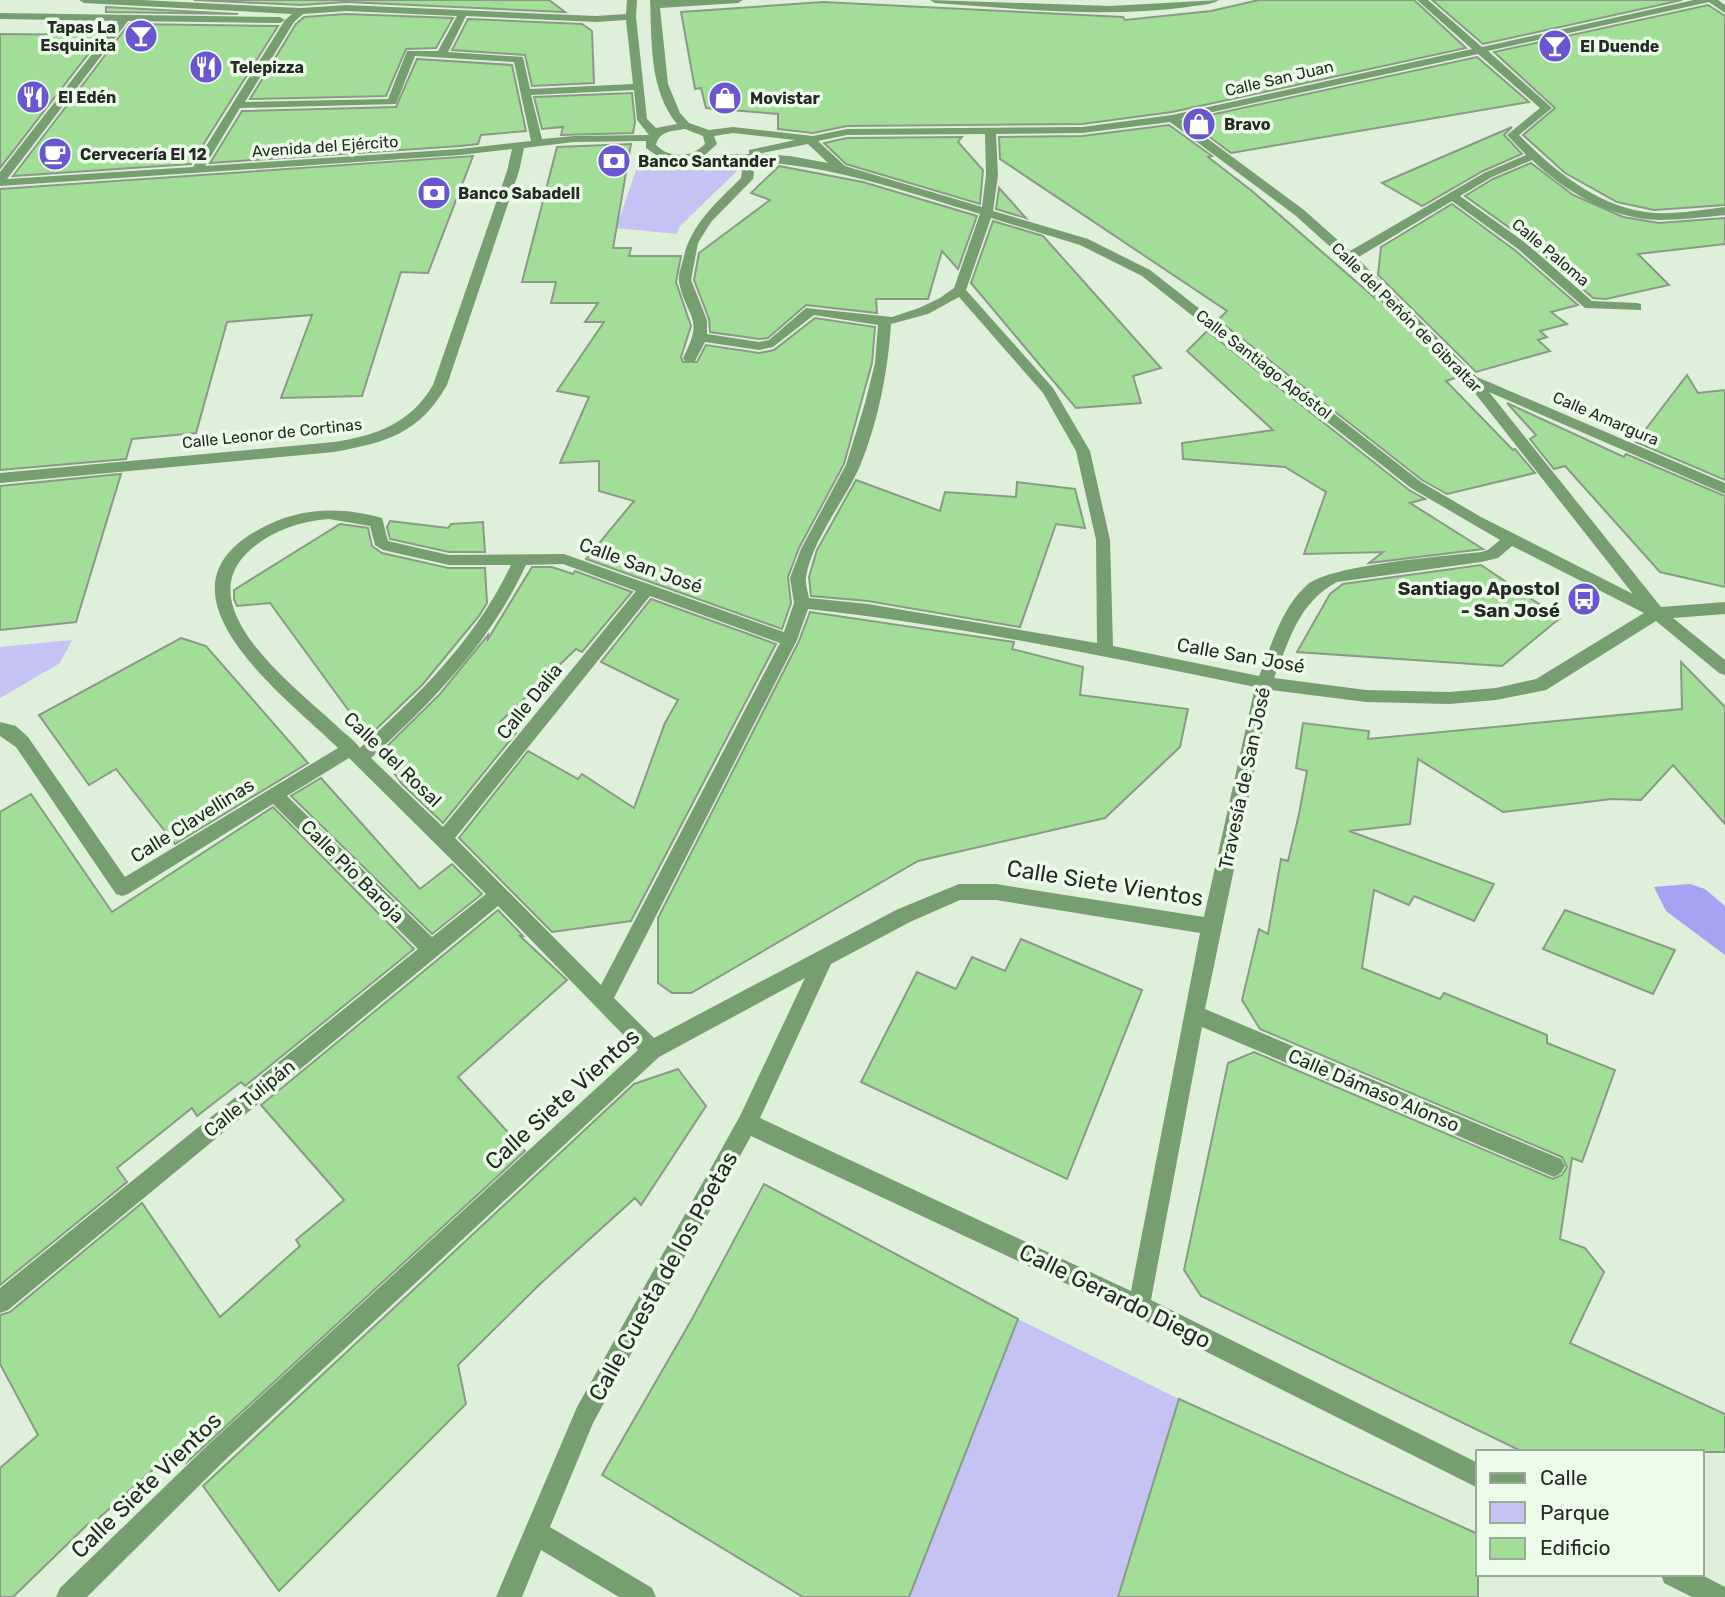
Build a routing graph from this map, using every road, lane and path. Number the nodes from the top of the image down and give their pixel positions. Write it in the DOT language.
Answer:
graph roads {
  1 [pos="84,0"];
  2 [pos="307,0"];
  3 [pos="632,0"];
  4 [pos="738,0"];
  5 [pos="935,0"];
  6 [pos="1214,0"];
  7 [pos="1422,0"];
  8 [pos="1710,0"];
  9 [pos="655,2"];
  10 [pos="997,2"];
  11 [pos="1725,10"];
  12 [pos="302,11"];
  13 [pos="463,13"];
  14 [pos="0,16"];
  15 [pos="631,17"];
  16 [pos="125,18"];
  17 [pos="290,20"];
  18 [pos="1480,48"];
  19 [pos="441,54"];
  20 [pos="638,87"];
  21 [pos="526,92"];
  22 [pos="237,105"];
  23 [pos="1172,118"];
  24 [pos="684,126"];
  25 [pos="990,133"];
  26 [pos="708,134"];
  27 [pos="654,136"];
  28 [pos="809,138"];
  29 [pos="538,143"];
  30 [pos="519,144"];
  31 [pos="693,156"];
  32 [pos="1532,156"];
  33 [pos="736,157"];
  34 [pos="846,170"];
  35 [pos="196,171"];
  36 [pos="0,181"];
  37 [pos="1453,197"];
  38 [pos="987,211"];
  39 [pos="1725,211"];
  40 [pos="1349,257"];
  41 [pos="960,290"];
  42 [pos="1637,307"];
  43 [pos="885,321"];
  44 [pos="701,337"];
  45 [pos="690,358"];
  46 [pos="1472,380"];
  47 [pos="0,478"];
  48 [pos="1725,489"];
  49 [pos="326,513"];
  50 [pos="1511,539"];
  51 [pos="522,558"];
  52 [pos="646,590"];
  53 [pos="802,603"];
  54 [pos="1725,608"];
  55 [pos="1657,613"];
  56 [pos="789,640"];
  57 [pos="1105,651"];
  58 [pos="1725,669"];
  59 [pos="1264,683"];
  60 [pos="0,729"];
  61 [pos="356,752"];
  62 [pos="274,794"];
  63 [pos="444,838"];
  64 [pos="499,894"];
  65 [pos="1212,926"];
  66 [pos="431,949"];
  67 [pos="824,958"];
  68 [pos="603,1002"];
  69 [pos="1195,1014"];
  70 [pos="652,1050"];
  71 [pos="747,1123"];
  72 [pos="1554,1166"];
  73 [pos="0,1302"];
  74 [pos="1139,1306"];
  75 [pos="1476,1475"];
  76 [pos="535,1532"];
  77 [pos="1677,1576"];
  78 [pos="69,1597"];
  79 [pos="509,1597"];
  80 [pos="643,1597"];
  81 [pos="1718,1597"];
  1 -- 12 [label="street"];
  2 -- 12 [label="street"];
  3 -- 15 [label="street"];
  4 -- 9 [label="street"];
  5 -- 10 [label="street"];
  6 -- 10 [label="street"];
  7 -- 18 [label="street"];
  8 -- 11 [label="street"];
  8 -- 18 [label="street, Calle San Juan"];
  9 -- 24 [label="street"];
  12 -- 13 [label="street"];
  12 -- 17 [label="street"];
  13 -- 15 [label="street"];
  13 -- 19 [label="street"];
  14 -- 16 [label="street"];
  15 -- 20 [label="street"];
  16 -- 17 [label="street"];
  16 -- 36 [label="street"];
  17 -- 22 [label="street"];
  18 -- 23 [label="street, Calle San Juan"];
  18 -- 32 [label="street"];
  19 -- 21 [label="street"];
  19 -- 22 [label="street"];
  20 -- 21 [label="street"];
  20 -- 27 [label="street"];
  21 -- 29 [label="street"];
  22 -- 35 [label="street"];
  23 -- 25 [label="street, Calle San Juan"];
  23 -- 40 [label="street, Calle del Peñón de Gibraltar"];
  24 -- 26 [label="street"];
  24 -- 27 [label="street, Avenida del Ejército"];
  25 -- 28 [label="street, Calle San Juan"];
  25 -- 38 [label="street"];
  26 -- 28 [label="street, Calle San Juan"];
  26 -- 31 [label="street"];
  27 -- 29 [label="street, Avenida del Ejército"];
  27 -- 31 [label="street, Calle Santiago Apóstol"];
  28 -- 33 [label="street, Calle San Juan"];
  28 -- 34 [label="street, Calle Santiago Apóstol"];
  29 -- 30 [label="street, Avenida del Ejército"];
  30 -- 35 [label="street, Avenida del Ejército"];
  30 -- 47 [label="street, Calle Leonor de Cortinas"];
  31 -- 33 [label="street, Calle Santiago Apóstol"];
  32 -- 37 [label="street"];
  32 -- 39 [label="street"];
  33 -- 34 [label="street, Calle Santiago Apóstol"];
  33 -- 44 [label="street"];
  34 -- 38 [label="street, Calle Santiago Apóstol"];
  35 -- 36 [label="street, Avenida del Ejército"];
  37 -- 40 [label="street"];
  37 -- 42 [label="street, Calle Paloma"];
  38 -- 41 [label="street"];
  38 -- 50 [label="street, Calle Santiago Apóstol"];
  40 -- 46 [label="street, Calle del Peñón de Gibraltar"];
  41 -- 43 [label="street"];
  41 -- 57 [label="street"];
  43 -- 44 [label="street"];
  43 -- 53 [label="street"];
  44 -- 45 [label="street"];
  46 -- 48 [label="street, Calle Amargura"];
  46 -- 55 [label="street, Calle del Peñón de Gibraltar"];
  49 -- 51 [label="street, Calle San José"];
  49 -- 61 [label="street, Calle del Rosal"];
  50 -- 55 [label="street, Calle Santiago Apóstol"];
  50 -- 59 [label="street, Travesía de San José"];
  51 -- 52 [label="street, Calle San José"];
  51 -- 61 [label="street, Calle Clavellinas"];
  52 -- 56 [label="street, Calle San José"];
  52 -- 63 [label="street, Calle Dalia"];
  53 -- 56 [label="street"];
  53 -- 57 [label="street, Calle San José"];
  54 -- 55 [label="street"];
  55 -- 58 [label="street, Calle del Peñón de Gibraltar"];
  55 -- 59 [label="street, Calle San José"];
  56 -- 68 [label="street"];
  57 -- 59 [label="street, Calle San José"];
  59 -- 65 [label="street, Travesía de San José"];
  60 -- 62 [label="street, Calle Clavellinas"];
  61 -- 62 [label="street, Calle Clavellinas"];
  61 -- 63 [label="street, Calle del Rosal"];
  62 -- 66 [label="street, Calle Pío Baroja"];
  63 -- 64 [label="street, Calle del Rosal"];
  64 -- 66 [label="street, Calle Tulipán"];
  64 -- 68 [label="street, Calle del Rosal"];
  65 -- 67 [label="street, Calle Siete Vientos"];
  65 -- 69 [label="street, Travesía de San José"];
  66 -- 73 [label="street, Calle Tulipán"];
  67 -- 70 [label="street, Calle Siete Vientos"];
  67 -- 71 [label="street, Calle Cuesta de los Poetas"];
  68 -- 70 [label="street, Calle del Rosal"];
  69 -- 72 [label="street, Calle Dámaso Alonso"];
  69 -- 74 [label="street, Travesía de San José"];
  70 -- 78 [label="street, Calle Siete Vientos"];
  71 -- 74 [label="street, Calle Gerardo Diego"];
  71 -- 76 [label="street, Calle Cuesta de los Poetas"];
  74 -- 75 [label="street, Calle Gerardo Diego"];
  76 -- 79 [label="street, Calle Cuesta de los Poetas"];
  76 -- 80 [label="street"];
  77 -- 81 [label="street"];
}
